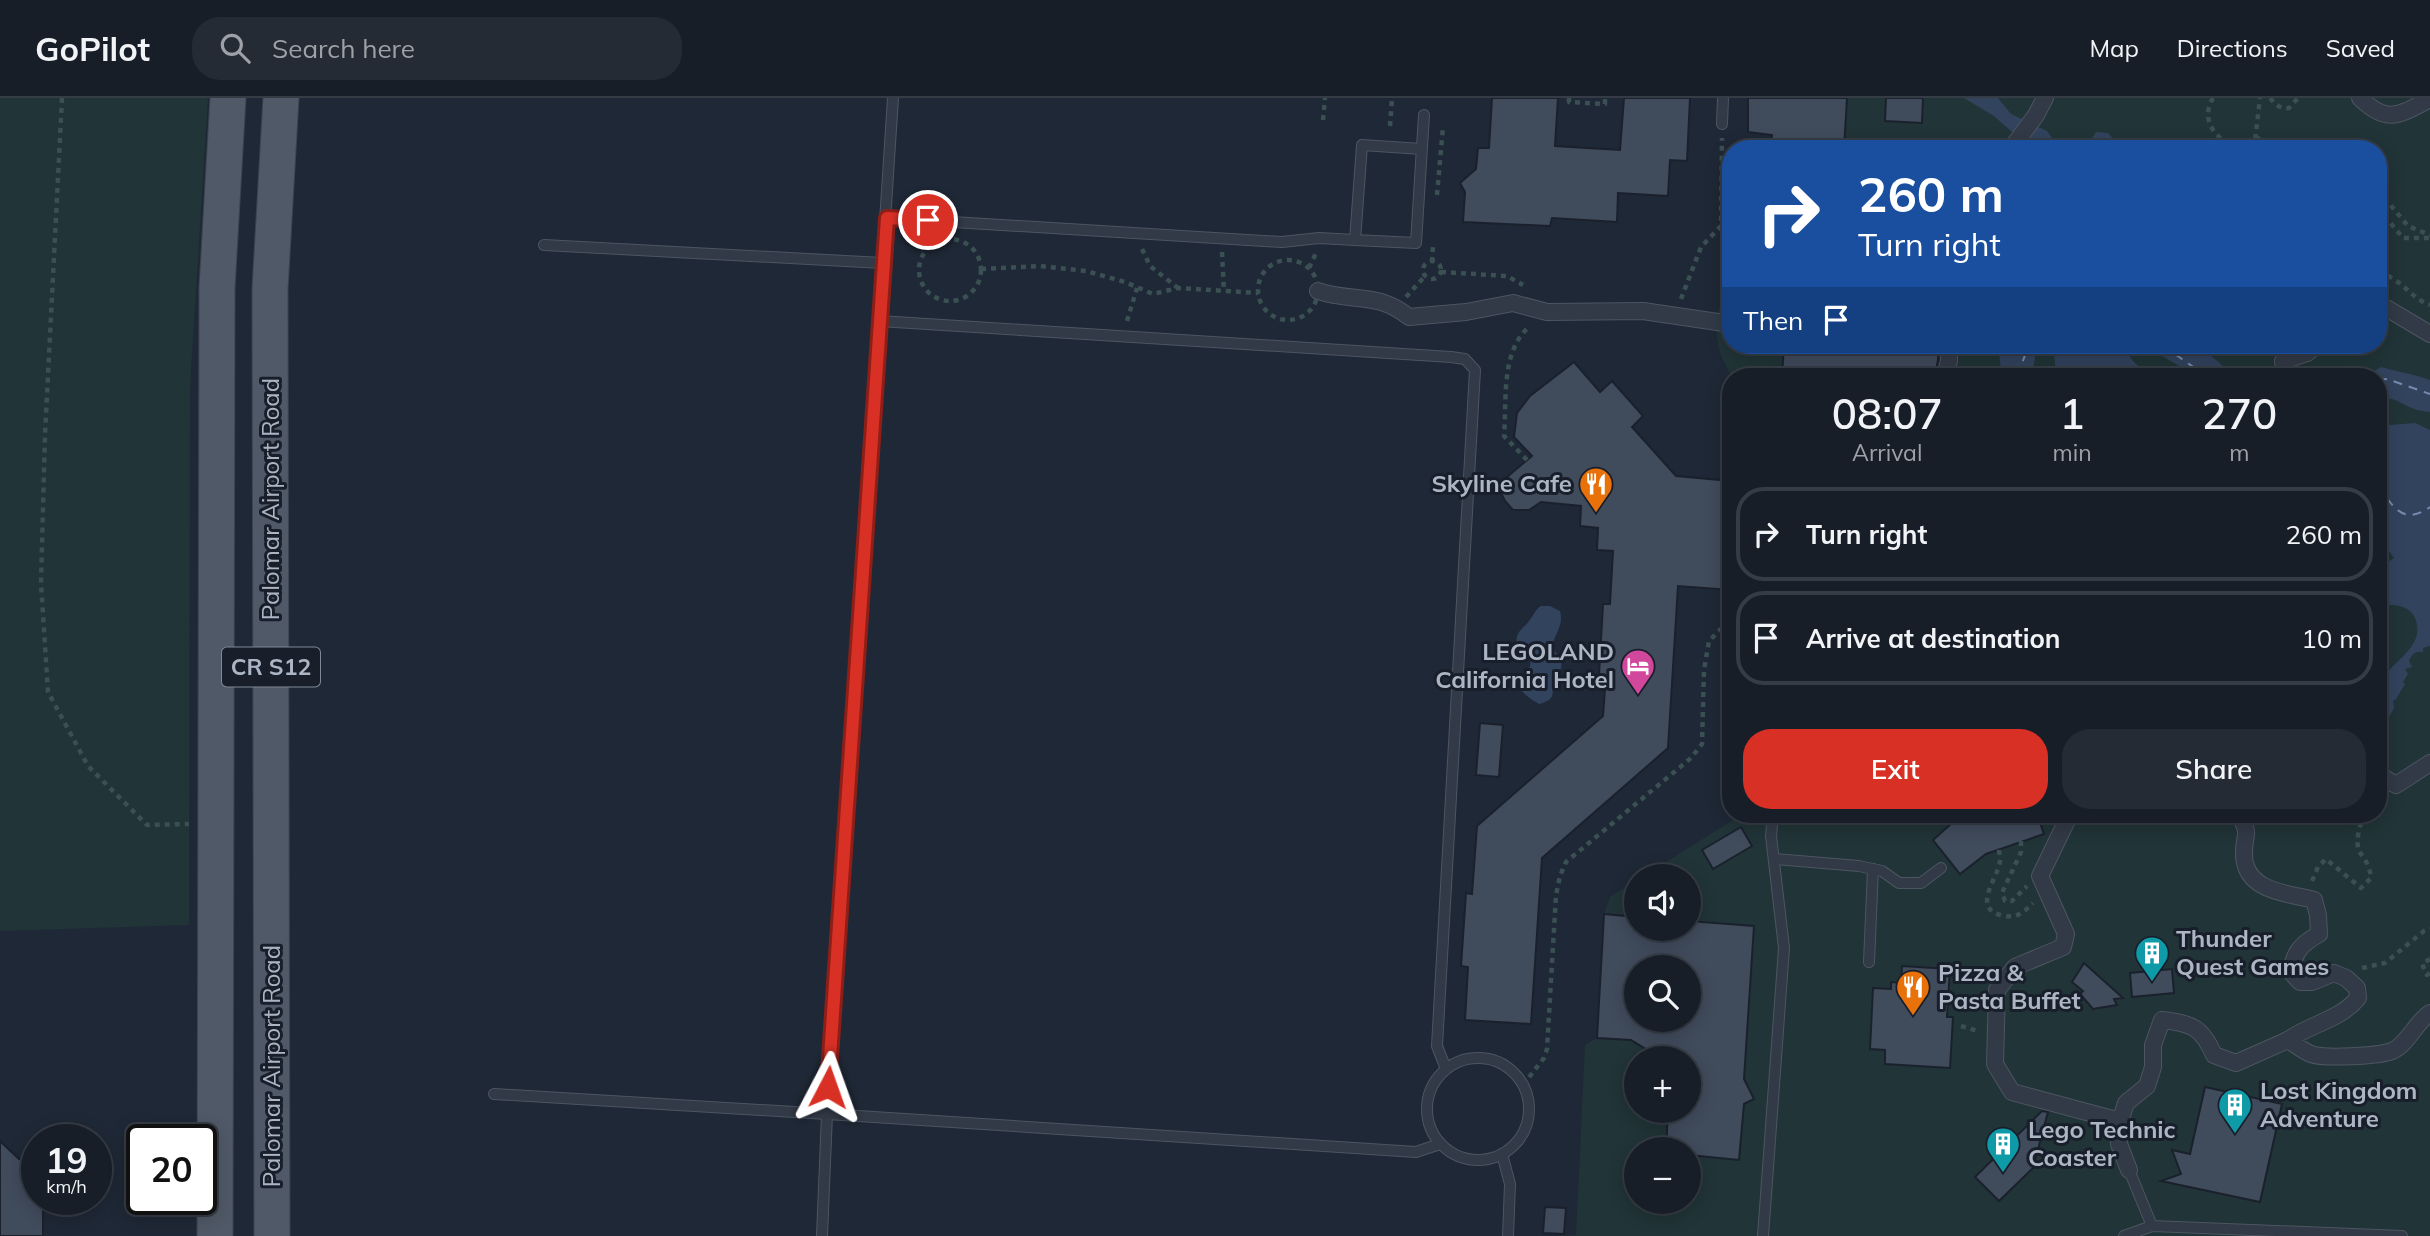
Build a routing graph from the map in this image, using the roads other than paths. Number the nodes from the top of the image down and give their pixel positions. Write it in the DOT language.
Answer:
graph roads {
  1 [pos="228,98"];
  2 [pos="281,98"];
  3 [pos="893,98"];
  4 [pos="1723,98"];
  5 [pos="2045,98"];
  6 [pos="2360,98"];
  7 [pos="2430,99"];
  8 [pos="1424,115"];
  9 [pos="1722,124"];
  10 [pos="2018,140"];
  11 [pos="1422,149"];
  12 [pos="887,218"];
  13 [pos="1355,240"];
  14 [pos="544,245"];
  15 [pos="883,263"];
  16 [pos="1318,291"];
  17 [pos="2387,309"];
  18 [pos="879,321"];
  19 [pos="1722,323"];
  20 [pos="2430,334"];
  21 [pos="2304,354"];
  22 [pos="2284,368"];
  23 [pos="2430,763"];
  24 [pos="2387,780"];
  25 [pos="1772,823"];
  26 [pos="2067,823"];
  27 [pos="2244,823"];
  28 [pos="1774,859"];
  29 [pos="1941,868"];
  30 [pos="1873,869"];
  31 [pos="1869,962"];
  32 [pos="2430,1013"];
  33 [pos="2288,1040"];
  34 [pos="1446,1069"];
  35 [pos="494,1094"];
  36 [pos="827,1114"];
  37 [pos="2120,1121"];
  38 [pos="1440,1144"];
  39 [pos="1502,1154"];
  40 [pos="2129,1170"];
  41 [pos="2152,1226"];
  42 [pos="215,1236"];
  43 [pos="272,1236"];
  44 [pos="822,1236"];
  45 [pos="1508,1236"];
  46 [pos="1763,1236"];
  47 [pos="2124,1236"];
  48 [pos="2402,1236"];
  1 -- 42 [label="main road, CR S12"];
  2 -- 43 [label="main road, Palomar Airport Road / CR S12"];
  3 -- 12 [label="lane"];
  4 -- 9 [label="lane"];
  5 -- 10 [label="street"];
  6 -- 7 [label="street"];
  8 -- 11 [label="lane"];
  11 -- 13 [label="lane"];
  11 -- 13 [label="lane"];
  12 -- 13 [label="lane"];
  12 -- 15 [label="lane"];
  14 -- 15 [label="lane"];
  15 -- 18 [label="lane"];
  16 -- 19 [label="street"];
  17 -- 20 [label="street"];
  18 -- 34 [label="lane"];
  18 -- 36 [label="lane"];
  21 -- 22 [label="street"];
  23 -- 24 [label="street"];
  25 -- 28 [label="lane"];
  26 -- 37 [label="street"];
  27 -- 33 [label="street"];
  28 -- 30 [label="lane"];
  28 -- 46 [label="lane"];
  29 -- 30 [label="lane"];
  30 -- 31 [label="lane"];
  32 -- 33 [label="street"];
  33 -- 37 [label="street"];
  34 -- 38 [label="lane"];
  34 -- 39 [label="lane"];
  35 -- 36 [label="lane"];
  36 -- 38 [label="lane"];
  36 -- 44 [label="lane"];
  37 -- 40 [label="street"];
  38 -- 39 [label="lane"];
  39 -- 45 [label="lane"];
  40 -- 41 [label="lane"];
  41 -- 47 [label="lane"];
  41 -- 48 [label="lane"];
}
